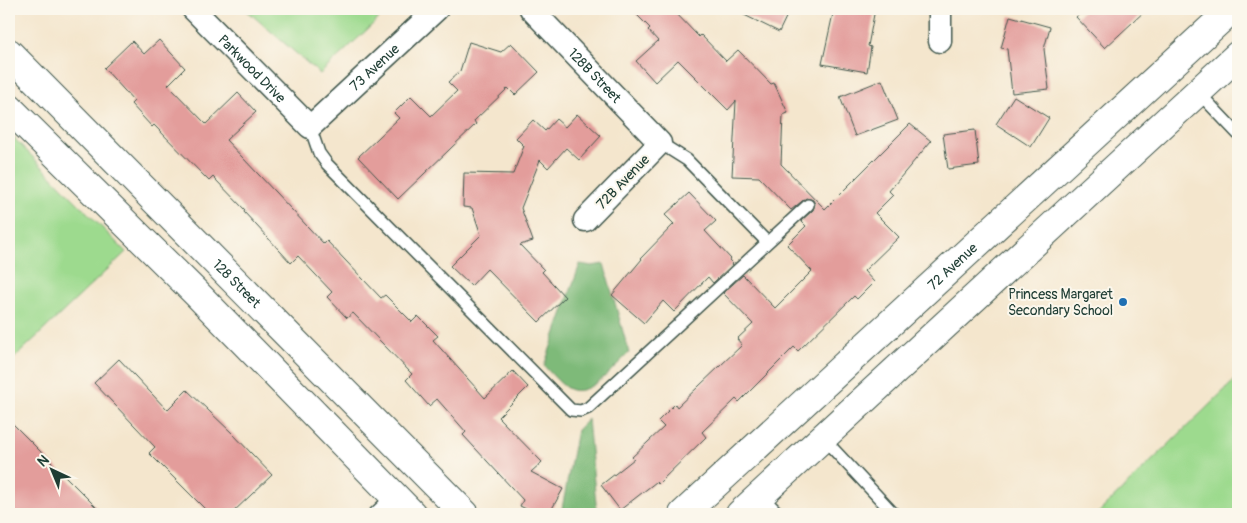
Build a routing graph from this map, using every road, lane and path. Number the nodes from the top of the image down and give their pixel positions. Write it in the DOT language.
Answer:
graph roads {
  1 [pos="193,9"];
  2 [pos="438,9"];
  3 [pos="531,9"];
  4 [pos="940,9"];
  5 [pos="1227,13"];
  6 [pos="940,41"];
  7 [pos="9,53"];
  8 [pos="1238,55"];
  9 [pos="1198,92"];
  10 [pos="9,108"];
  11 [pos="310,127"];
  12 [pos="1238,134"];
  13 [pos="660,143"];
  14 [pos="808,205"];
  15 [pos="585,220"];
  16 [pos="767,242"];
  17 [pos="823,438"];
  18 [pos="760,495"];
  19 [pos="403,505"];
  20 [pos="374,514"];
  21 [pos="465,514"];
  22 [pos="683,514"];
  23 [pos="740,514"];
  24 [pos="779,514"];
  25 [pos="894,514"];
  1 -- 11 [label="street, Parkwood Drive"];
  2 -- 11 [label="street, 73 Avenue"];
  3 -- 13 [label="street, 128B Street"];
  4 -- 6 [label="street"];
  5 -- 9 [label="main road, 72 Avenue"];
  5 -- 22 [label="main road, 72 Avenue"];
  7 -- 21 [label="main road, 128 Street"];
  8 -- 9 [label="main road"];
  9 -- 12 [label="lane"];
  9 -- 17 [label="main road"];
  10 -- 19 [label="main road"];
  11 -- 16 [label="lane"];
  13 -- 15 [label="street, 72B Avenue"];
  13 -- 16 [label="lane"];
  14 -- 16 [label="lane"];
  17 -- 18 [label="main road"];
  17 -- 25 [label="lane"];
  18 -- 23 [label="main road"];
  18 -- 24 [label="lane"];
  19 -- 20 [label="lane"];
}
